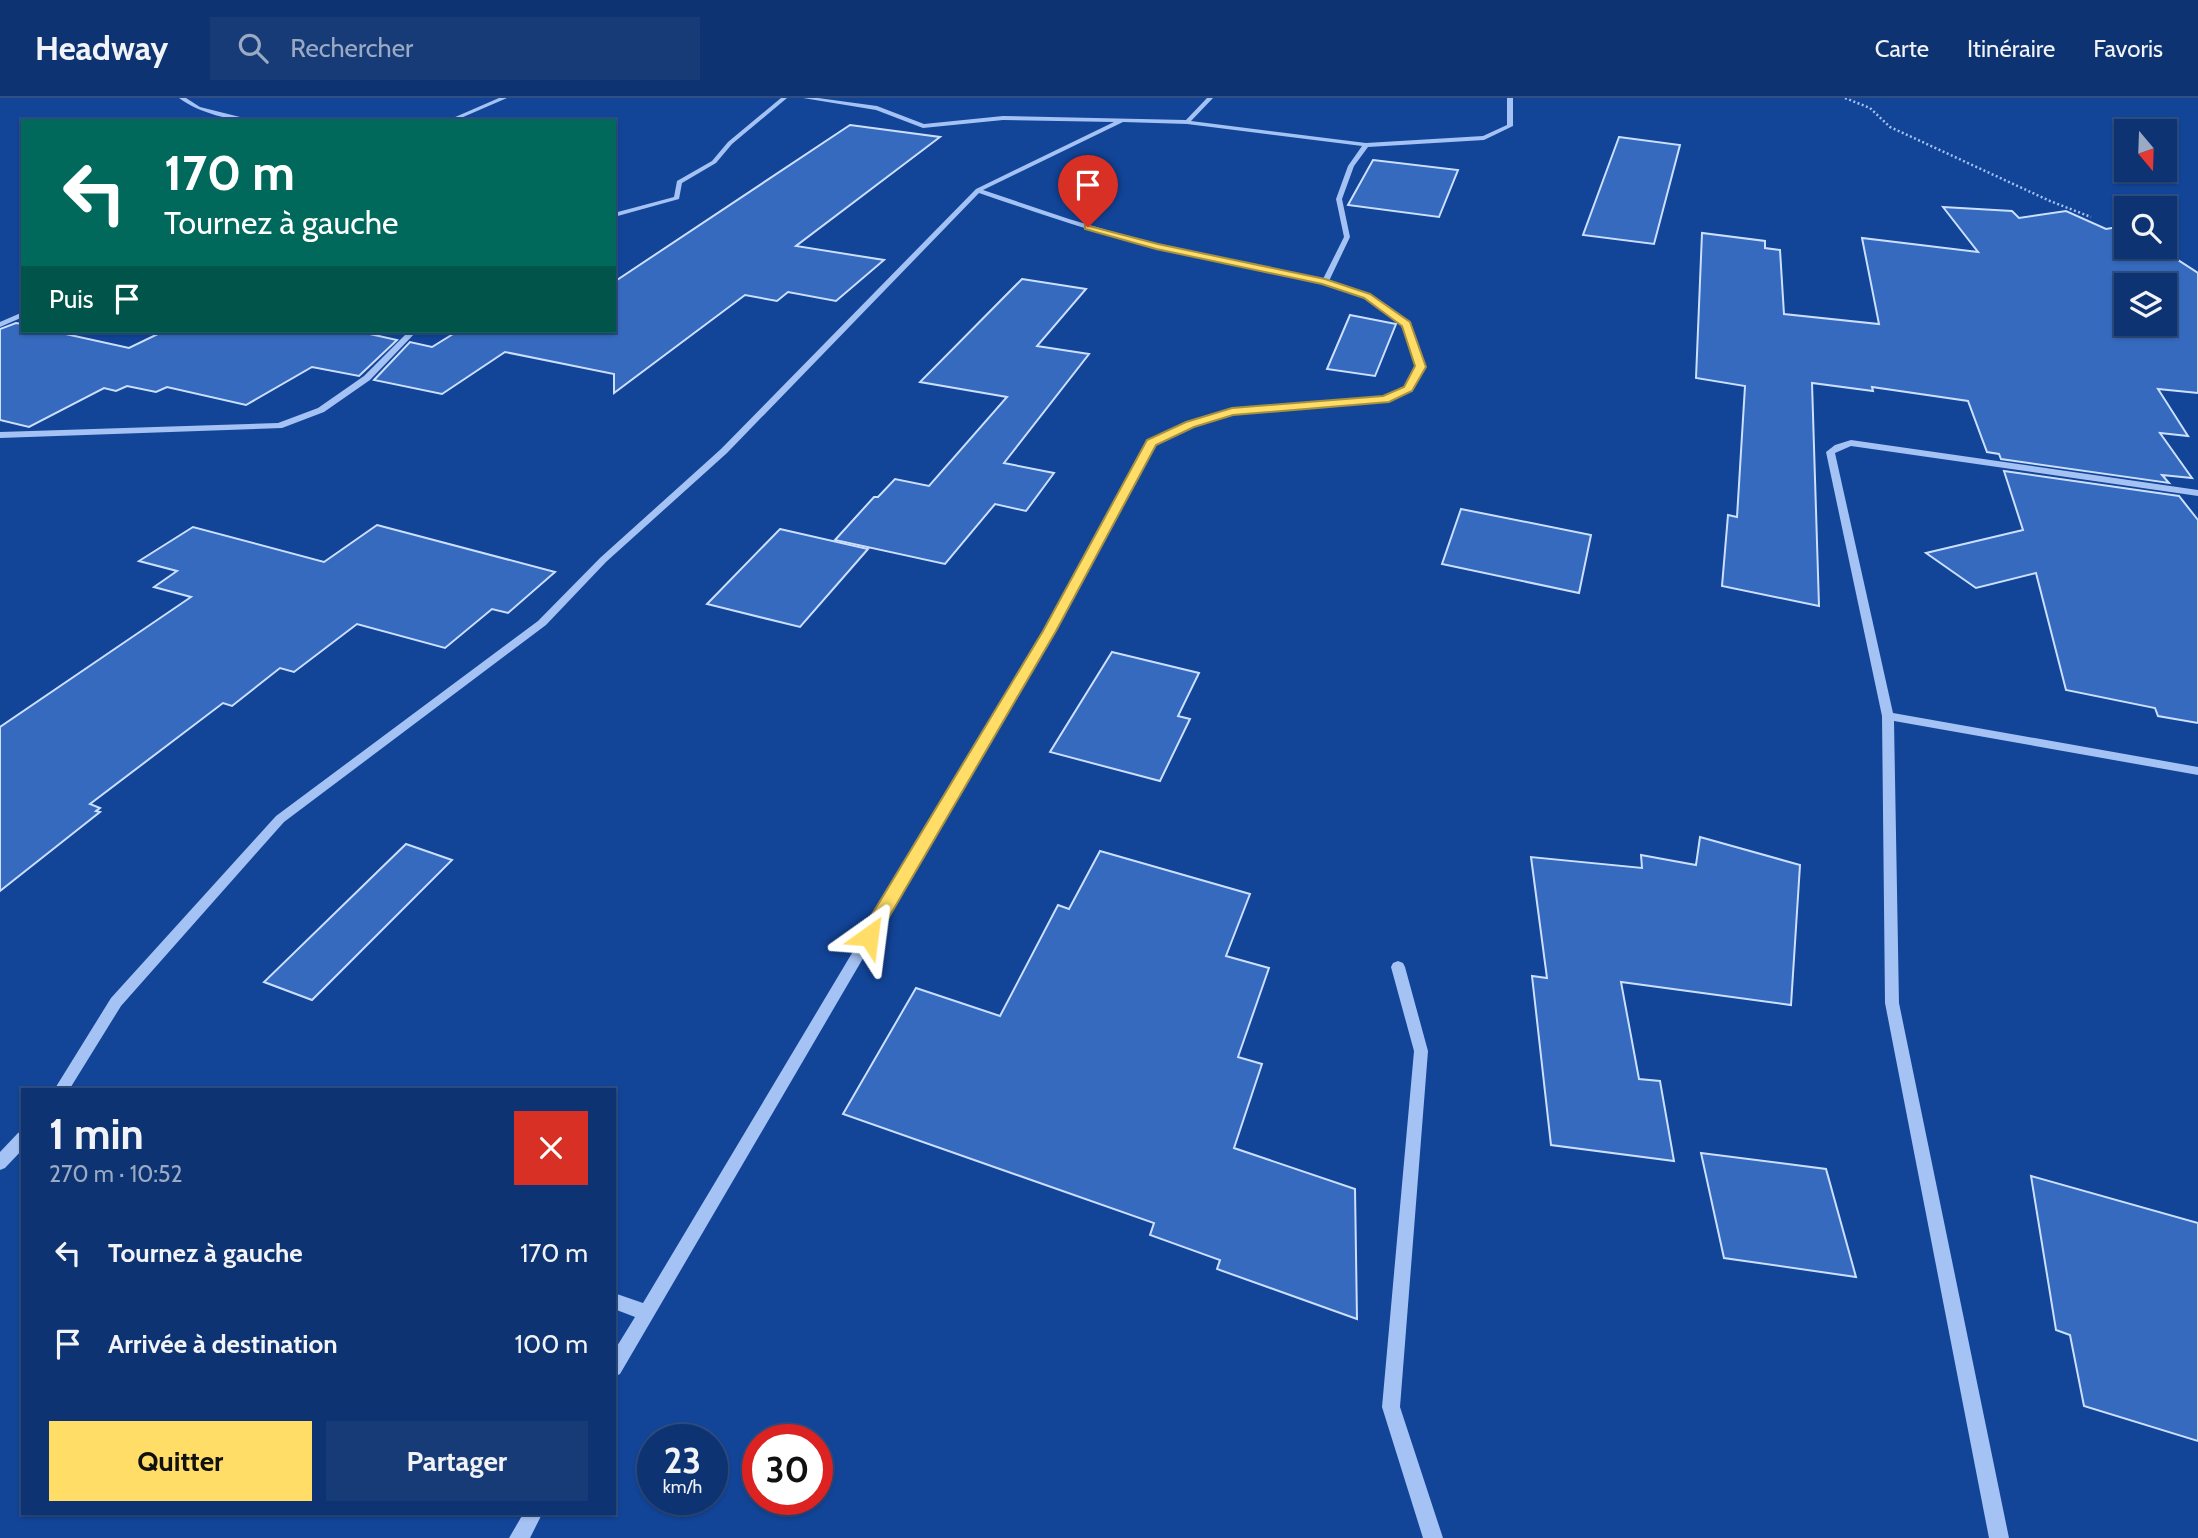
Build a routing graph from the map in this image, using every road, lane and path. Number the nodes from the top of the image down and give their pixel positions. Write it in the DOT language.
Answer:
graph roads {
  1 [pos="182,98"];
  2 [pos="504,98"];
  3 [pos="784,98"];
  4 [pos="806,98"];
  5 [pos="1210,98"];
  6 [pos="1510,98"];
  7 [pos="1845,98"];
  8 [pos="245,119"];
  9 [pos="454,119"];
  10 [pos="1123,120"];
  11 [pos="1187,122"];
  12 [pos="1366,145"];
  13 [pos="978,190"];
  14 [pos="616,214"];
  15 [pos="2091,217"];
  16 [pos="1325,282"];
  17 [pos="21,315"];
  18 [pos="0,325"];
  19 [pos="411,333"];
  20 [pos="0,435"];
  21 [pos="2198,493"];
  22 [pos="1888,716"];
  23 [pos="2198,771"];
  24 [pos="1398,967"];
  25 [pos="62,1088"];
  26 [pos="21,1140"];
  27 [pos="0,1163"];
  28 [pos="616,1302"];
  29 [pos="646,1312"];
  30 [pos="616,1364"];
  31 [pos="532,1515"];
  32 [pos="519,1538"];
  33 [pos="1433,1538"];
  34 [pos="1999,1538"];
  1 -- 8 [label="street"];
  2 -- 9 [label="street"];
  3 -- 14 [label="street"];
  4 -- 10 [label="street"];
  5 -- 11 [label="street"];
  6 -- 12 [label="street"];
  7 -- 15 [label="path"];
  10 -- 11 [label="street"];
  10 -- 13 [label="street"];
  11 -- 12 [label="street"];
  12 -- 16 [label="street"];
  13 -- 16 [label="street"];
  13 -- 25 [label="street"];
  16 -- 29 [label="street"];
  17 -- 18 [label="street"];
  19 -- 20 [label="street"];
  21 -- 22 [label="street"];
  22 -- 23 [label="street"];
  22 -- 34 [label="street"];
  24 -- 33 [label="street"];
  26 -- 27 [label="street"];
  28 -- 29 [label="street"];
  29 -- 30 [label="street"];
  31 -- 32 [label="street"];
}
